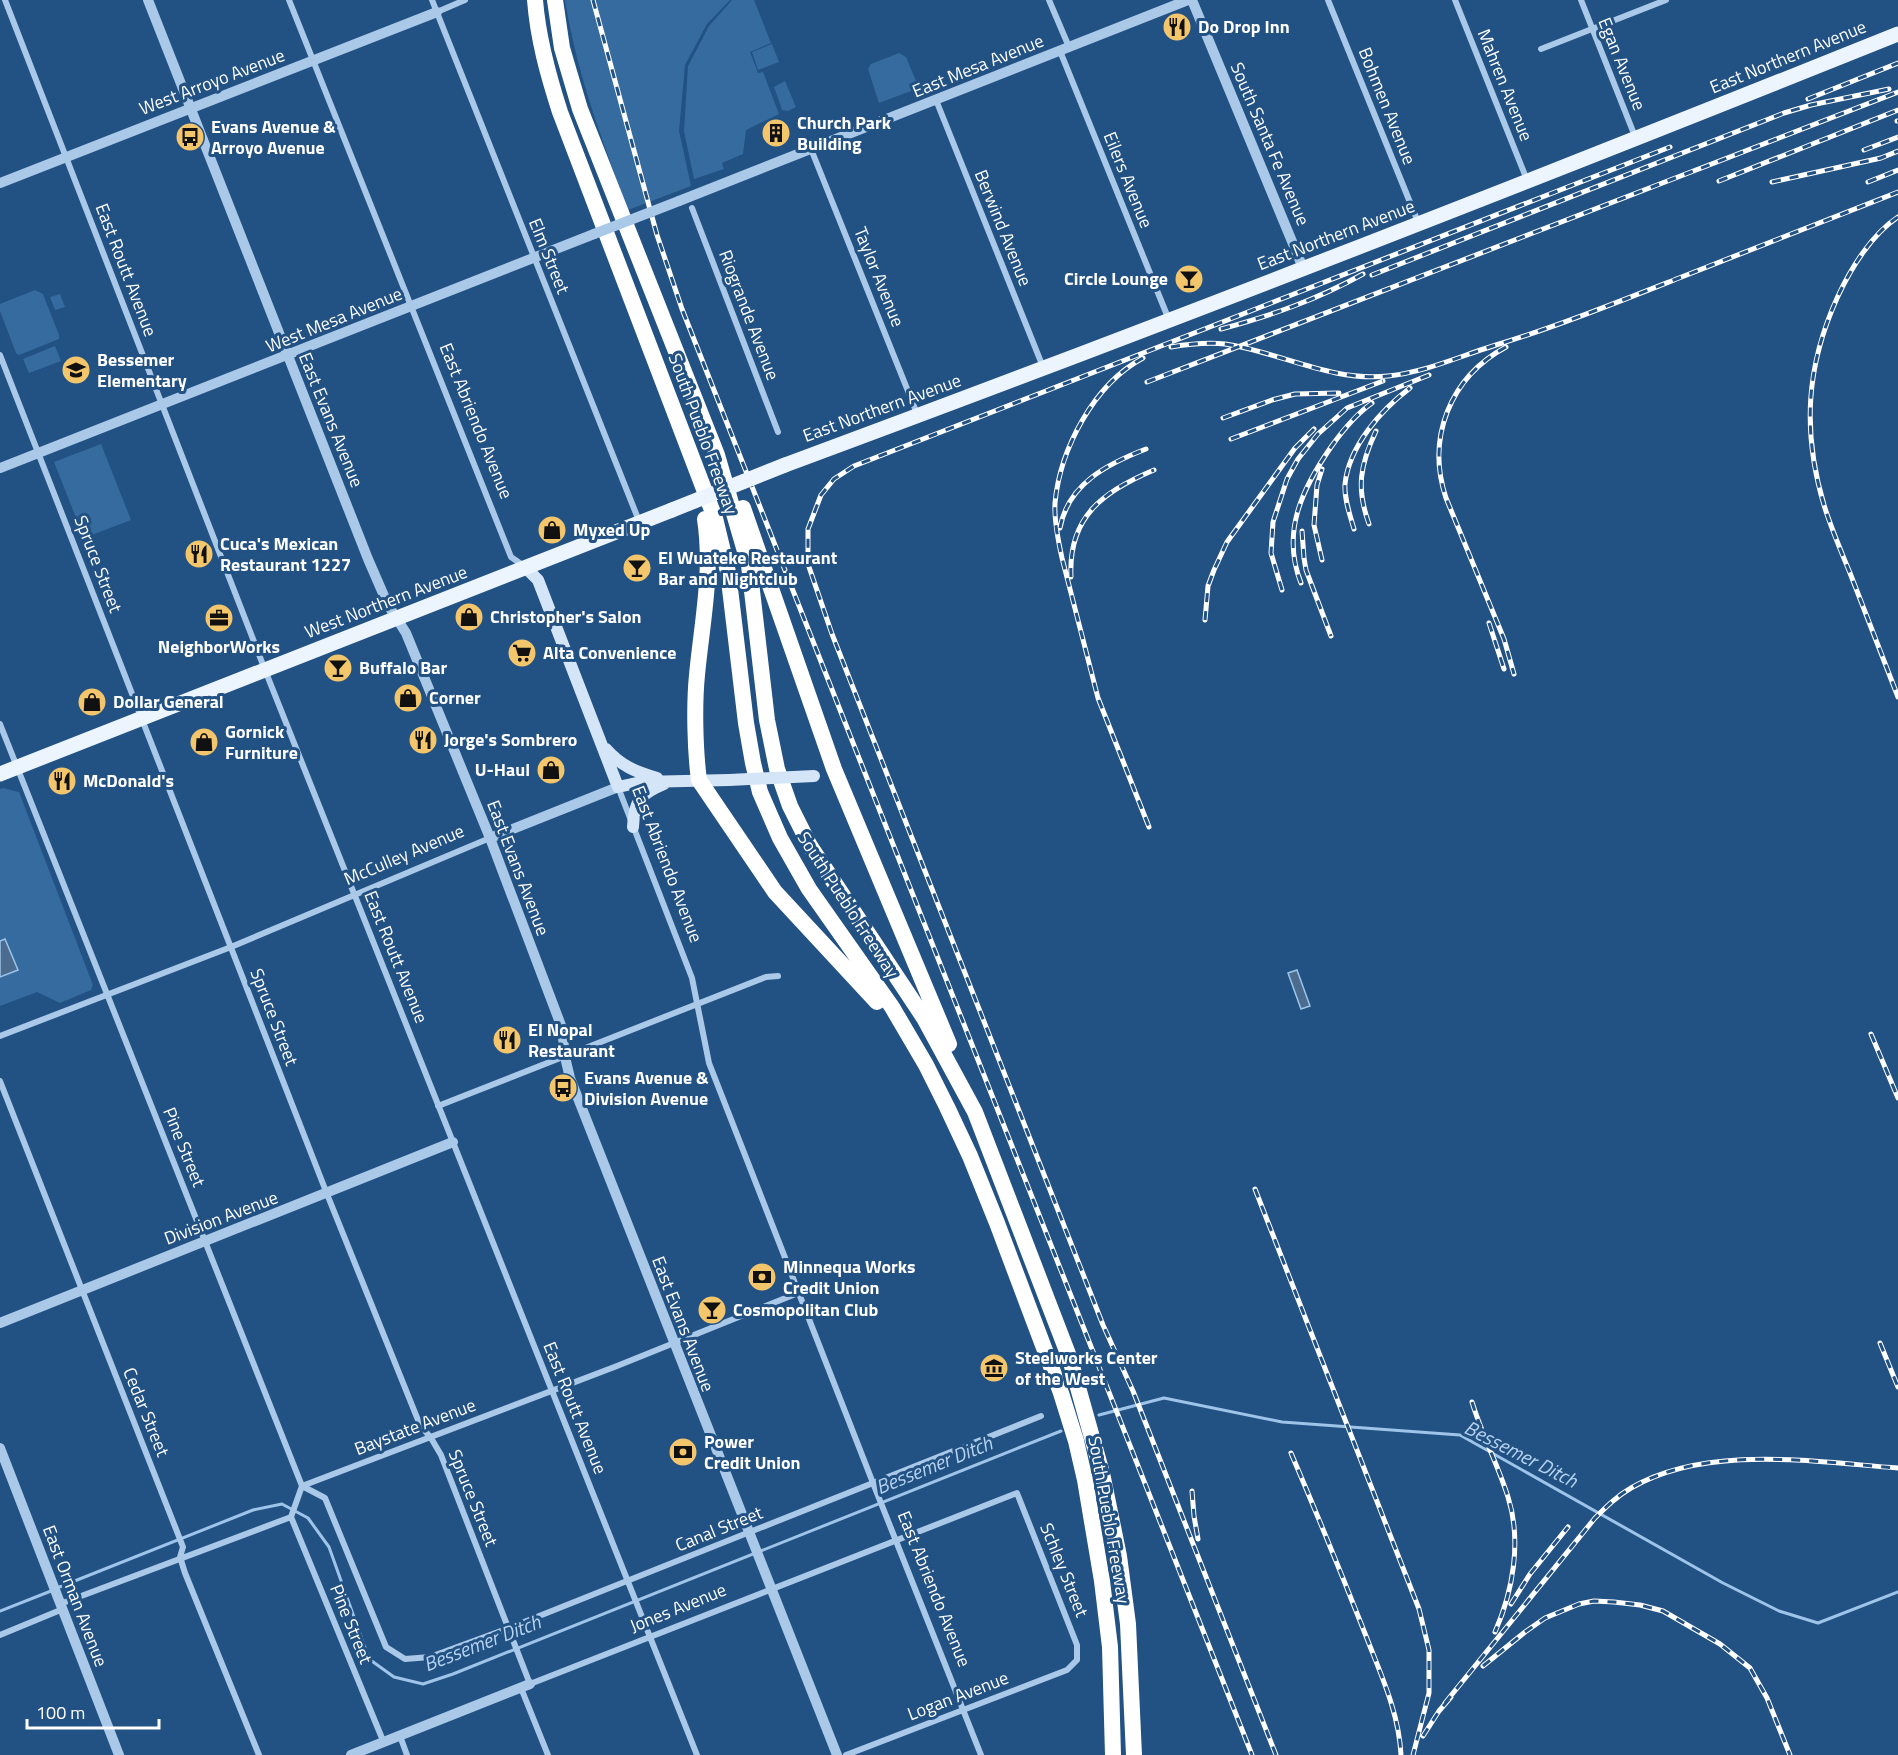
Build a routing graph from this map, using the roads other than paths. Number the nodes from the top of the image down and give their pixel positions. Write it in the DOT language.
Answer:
graph roads {
  1 [pos="5,0"];
  2 [pos="148,0"];
  3 [pos="290,0"];
  4 [pos="432,0"];
  5 [pos="465,0"];
  6 [pos="535,0"];
  7 [pos="555,0"];
  8 [pos="1049,0"];
  9 [pos="1190,0"];
  10 [pos="1328,0"];
  11 [pos="1455,0"];
  12 [pos="1581,0"];
  13 [pos="1666,0"];
  14 [pos="437,12"];
  15 [pos="1592,29"];
  16 [pos="1898,34"];
  17 [pos="1064,49"];
  18 [pos="1541,49"];
  19 [pos="313,61"];
  20 [pos="936,100"];
  21 [pos="190,109"];
  22 [pos="1636,139"];
  23 [pos="811,149"];
  24 [pos="66,158"];
  25 [pos="1528,181"];
  26 [pos="0,183"];
  27 [pos="679,201"];
  28 [pos="692,208"];
  29 [pos="1419,224"];
  30 [pos="533,258"];
  31 [pos="1303,268"];
  32 [pos="411,307"];
  33 [pos="1169,320"];
  34 [pos="0,355"];
  35 [pos="288,356"];
  36 [pos="1043,368"];
  37 [pos="162,403"];
  38 [pos="918,416"];
  39 [pos="778,432"];
  40 [pos="39,452"];
  41 [pos="690,454"];
  42 [pos="717,455"];
  43 [pos="785,465"];
  44 [pos="0,468"];
  45 [pos="639,523"];
  46 [pos="526,568"];
  47 [pos="396,618"];
  48 [pos="265,670"];
  49 [pos="142,718"];
  50 [pos="0,724"];
  51 [pos="601,742"];
  52 [pos="17,767"];
  53 [pos="834,769"];
  54 [pos="0,774"];
  55 [pos="699,780"];
  56 [pos="670,781"];
  57 [pos="618,787"];
  58 [pos="633,827"];
  59 [pos="490,838"];
  60 [pos="355,895"];
  61 [pos="231,947"];
  62 [pos="778,976"];
  63 [pos="106,996"];
  64 [pos="698,1005"];
  65 [pos="0,1036"];
  66 [pos="565,1057"];
  67 [pos="926,1065"];
  68 [pos="0,1081"];
  69 [pos="438,1106"];
  70 [pos="975,1112"];
  71 [pos="453,1142"];
  72 [pos="327,1194"];
  73 [pos="206,1242"];
  74 [pos="82,1290"];
  75 [pos="798,1293"];
  76 [pos="0,1323"];
  77 [pos="673,1343"];
  78 [pos="551,1391"];
  79 [pos="1041,1416"];
  80 [pos="431,1438"];
  81 [pos="0,1448"];
  82 [pos="873,1483"];
  83 [pos="302,1486"];
  84 [pos="1017,1493"];
  85 [pos="291,1517"];
  86 [pos="748,1533"];
  87 [pos="896,1539"];
  88 [pos="180,1557"];
  89 [pos="628,1581"];
  90 [pos="770,1589"];
  91 [pos="60,1602"];
  92 [pos="509,1628"];
  93 [pos="0,1635"];
  94 [pos="650,1637"];
  95 [pos="405,1659"];
  96 [pos="1077,1660"];
  97 [pos="526,1686"];
  98 [pos="963,1710"];
  99 [pos="400,1736"];
  100 [pos="384,1743"];
  101 [pos="119,1755"];
  102 [pos="260,1755"];
  103 [pos="351,1755"];
  104 [pos="407,1755"];
  105 [pos="548,1755"];
  106 [pos="697,1755"];
  107 [pos="837,1755"];
  108 [pos="846,1755"];
  109 [pos="981,1755"];
  110 [pos="1113,1755"];
  111 [pos="1134,1755"];
  1 -- 24 [label="street, East Routt Avenue"];
  2 -- 21 [label="street, East Evans Avenue"];
  3 -- 19 [label="street, East Abriendo Avenue"];
  4 -- 14 [label="street, Elm Street"];
  5 -- 14 [label="street"];
  6 -- 41 [label="highway, South Pueblo Freeway"];
  7 -- 42 [label="highway, South Pueblo Freeway"];
  8 -- 17 [label="street, Eilers Avenue"];
  9 -- 17 [label="street, East Mesa Avenue"];
  9 -- 31 [label="street, South Santa Fe Avenue"];
  10 -- 29 [label="street, Bohmen Avenue"];
  11 -- 25 [label="street, Mahren Avenue"];
  12 -- 15 [label="street, Egan Avenue"];
  13 -- 15 [label="street"];
  14 -- 19 [label="street, West Arroyo Avenue"];
  14 -- 30 [label="street, Elm Street"];
  15 -- 18 [label="street"];
  15 -- 22 [label="street, Egan Avenue"];
  16 -- 22 [label="main road, East Northern Avenue"];
  17 -- 20 [label="street, East Mesa Avenue"];
  17 -- 33 [label="street, Eilers Avenue"];
  19 -- 21 [label="street, West Arroyo Avenue"];
  19 -- 32 [label="street, East Abriendo Avenue"];
  20 -- 23 [label="street, East Mesa Avenue"];
  20 -- 36 [label="street, Berwind Avenue"];
  21 -- 24 [label="street, West Arroyo Avenue"];
  21 -- 35 [label="street, East Evans Avenue"];
  22 -- 25 [label="main road, East Northern Avenue"];
  23 -- 27 [label="street, East Mesa Avenue"];
  23 -- 38 [label="street, Taylor Avenue"];
  24 -- 26 [label="street, West Arroyo Avenue"];
  24 -- 37 [label="street, East Routt Avenue"];
  25 -- 29 [label="main road, East Northern Avenue"];
  27 -- 30 [label="street, West Mesa Avenue, bridge"];
  28 -- 39 [label="street, Riogrande Avenue"];
  29 -- 31 [label="main road, East Northern Avenue"];
  30 -- 32 [label="street, West Mesa Avenue"];
  30 -- 45 [label="street, Elm Street"];
  31 -- 33 [label="main road, East Northern Avenue"];
  32 -- 35 [label="street, West Mesa Avenue"];
  32 -- 46 [label="street, East Abriendo Avenue"];
  33 -- 36 [label="main road, East Northern Avenue"];
  34 -- 40 [label="street, Spruce Street"];
  35 -- 37 [label="street, West Mesa Avenue"];
  35 -- 47 [label="street, East Evans Avenue"];
  36 -- 38 [label="main road, East Northern Avenue"];
  37 -- 40 [label="street, West Mesa Avenue"];
  37 -- 48 [label="street, East Routt Avenue"];
  38 -- 43 [label="main road, East Northern Avenue"];
  40 -- 44 [label="street, West Mesa Avenue"];
  40 -- 49 [label="street, Spruce Street"];
  41 -- 55 [label="highway"];
  41 -- 67 [label="highway, South Pueblo Freeway"];
  42 -- 53 [label="highway"];
  42 -- 70 [label="highway, South Pueblo Freeway"];
  43 -- 45 [label="main road, West Northern Avenue, bridge"];
  45 -- 46 [label="main road, West Northern Avenue"];
  46 -- 47 [label="main road, West Northern Avenue"];
  46 -- 51 [label="main road, East Abriendo Avenue"];
  47 -- 48 [label="main road, West Northern Avenue"];
  47 -- 59 [label="street, East Evans Avenue"];
  48 -- 49 [label="main road, West Northern Avenue"];
  48 -- 60 [label="street, East Routt Avenue"];
  49 -- 52 [label="main road, West Northern Avenue"];
  49 -- 61 [label="street, Spruce Street"];
  50 -- 52 [label="street, Pine Street"];
  51 -- 56 [label="main road"];
  51 -- 57 [label="main road, East Abriendo Avenue"];
  52 -- 54 [label="main road, West Northern Avenue"];
  52 -- 63 [label="street, Pine Street"];
  53 -- 55 [label="main road, McCulley Avenue, bridge"];
  53 -- 70 [label="highway"];
  55 -- 56 [label="main road, McCulley Avenue"];
  55 -- 67 [label="highway"];
  56 -- 57 [label="main road, McCulley Avenue"];
  56 -- 58 [label="main road"];
  57 -- 58 [label="street, East Abriendo Avenue"];
  57 -- 59 [label="street, McCulley Avenue"];
  58 -- 64 [label="street, East Abriendo Avenue"];
  59 -- 60 [label="street, McCulley Avenue"];
  59 -- 66 [label="street, East Evans Avenue"];
  60 -- 61 [label="street, McCulley Avenue"];
  60 -- 69 [label="street, East Routt Avenue"];
  61 -- 63 [label="street, McCulley Avenue"];
  61 -- 72 [label="street, Spruce Street"];
  62 -- 64 [label="street"];
  63 -- 65 [label="street, McCulley Avenue"];
  63 -- 73 [label="street, Pine Street"];
  64 -- 66 [label="street"];
  64 -- 75 [label="street, East Abriendo Avenue"];
  66 -- 69 [label="street"];
  66 -- 77 [label="street, East Evans Avenue"];
  67 -- 110 [label="highway, South Pueblo Freeway"];
  68 -- 74 [label="street, Cedar Street"];
  69 -- 71 [label="street, East Routt Avenue"];
  70 -- 111 [label="highway, South Pueblo Freeway"];
  71 -- 72 [label="street, Division Avenue"];
  71 -- 78 [label="street, East Routt Avenue"];
  72 -- 73 [label="street, Division Avenue"];
  72 -- 80 [label="street, Spruce Street"];
  73 -- 74 [label="street, Division Avenue"];
  73 -- 83 [label="street, Pine Street"];
  74 -- 76 [label="street, Division Avenue"];
  74 -- 88 [label="street, Cedar Street"];
  75 -- 77 [label="street, Baystate Avenue"];
  75 -- 82 [label="street, East Abriendo Avenue"];
  77 -- 78 [label="street, Baystate Avenue"];
  77 -- 86 [label="street, East Evans Avenue"];
  78 -- 80 [label="street, Baystate Avenue"];
  78 -- 89 [label="street, East Routt Avenue"];
  79 -- 82 [label="street, Canal Street"];
  80 -- 83 [label="street, Baystate Avenue"];
  80 -- 92 [label="street, Spruce Street"];
  81 -- 91 [label="street, East Orman Avenue"];
  82 -- 86 [label="street, Canal Street"];
  82 -- 87 [label="street, East Abriendo Avenue"];
  83 -- 85 [label="street"];
  83 -- 95 [label="street, Pine Street"];
  84 -- 87 [label="street, Jones Avenue"];
  84 -- 96 [label="street, Schley Street"];
  85 -- 88 [label="street"];
  85 -- 100 [label="street, Pine Street"];
  86 -- 89 [label="street, Canal Street"];
  86 -- 90 [label="street, East Evans Avenue"];
  87 -- 90 [label="street, Jones Avenue"];
  87 -- 98 [label="street, East Abriendo Avenue"];
  88 -- 91 [label="street"];
  88 -- 102 [label="street"];
  89 -- 92 [label="street, Canal Street"];
  89 -- 94 [label="street, East Routt Avenue"];
  90 -- 94 [label="street, Jones Avenue"];
  90 -- 107 [label="street, East Evans Avenue"];
  91 -- 93 [label="street"];
  91 -- 101 [label="street, East Orman Avenue"];
  92 -- 95 [label="street, Canal Street"];
  92 -- 97 [label="street, Spruce Street"];
  94 -- 97 [label="street, Jones Avenue"];
  94 -- 106 [label="street, East Routt Avenue"];
  96 -- 98 [label="street, Logan Avenue"];
  97 -- 99 [label="street, Jones Avenue"];
  97 -- 105 [label="street, Spruce Street"];
  98 -- 108 [label="street, Logan Avenue"];
  98 -- 109 [label="street, East Abriendo Avenue"];
  99 -- 100 [label="street, Jones Avenue"];
  99 -- 104 [label="street"];
  100 -- 103 [label="street, Jones Avenue"];
}
